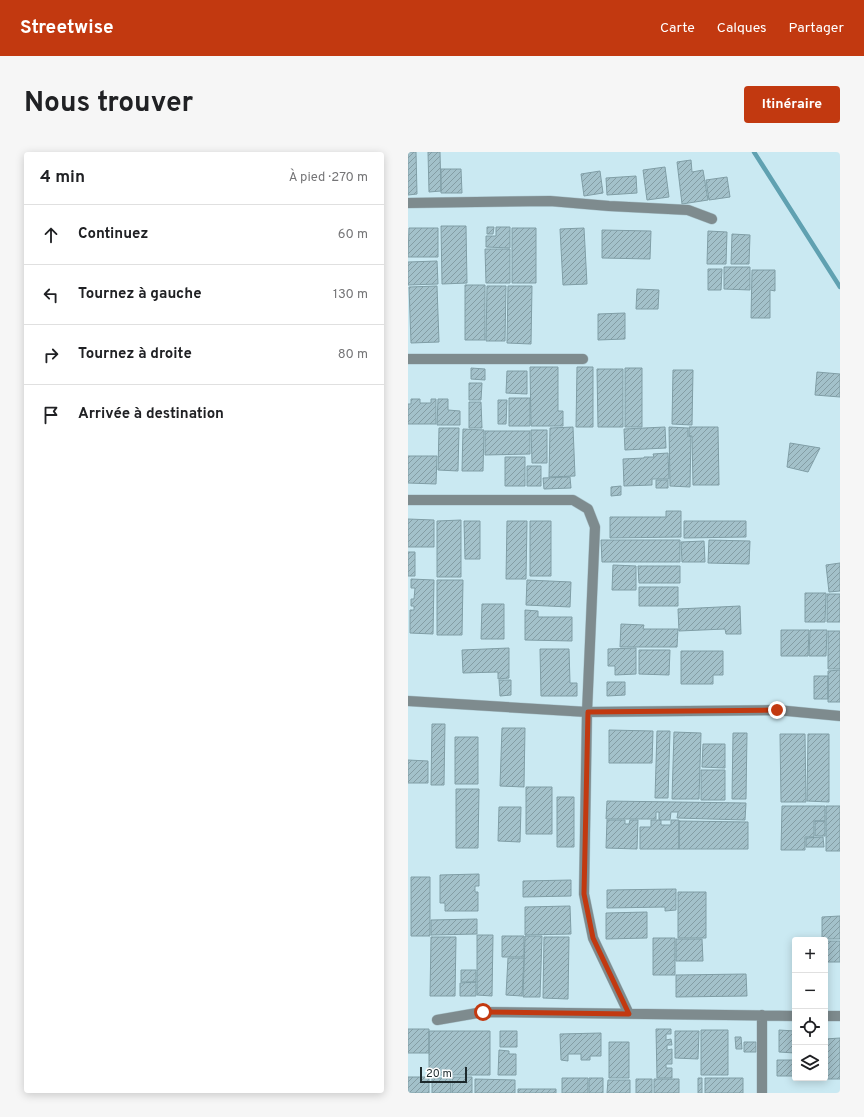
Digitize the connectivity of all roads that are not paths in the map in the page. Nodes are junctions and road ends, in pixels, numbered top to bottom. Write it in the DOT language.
graph roads {
  1 [pos="408,203"];
  2 [pos="712,219"];
  3 [pos="408,359"];
  4 [pos="583,359"];
  5 [pos="408,500"];
  6 [pos="408,701"];
  7 [pos="588,712"];
  8 [pos="840,716"];
  9 [pos="629,1014"];
  10 [pos="762,1016"];
  11 [pos="792,1016"];
  12 [pos="828,1016"];
  13 [pos="840,1016"];
  14 [pos="437,1020"];
  15 [pos="762,1093"];
  1 -- 2 [label="street"];
  3 -- 4 [label="street"];
  5 -- 7 [label="street"];
  6 -- 7 [label="street"];
  7 -- 8 [label="street"];
  7 -- 9 [label="street"];
  9 -- 10 [label="street"];
  9 -- 14 [label="street"];
  10 -- 11 [label="street"];
  10 -- 15 [label="street"];
  12 -- 13 [label="street"];
}
